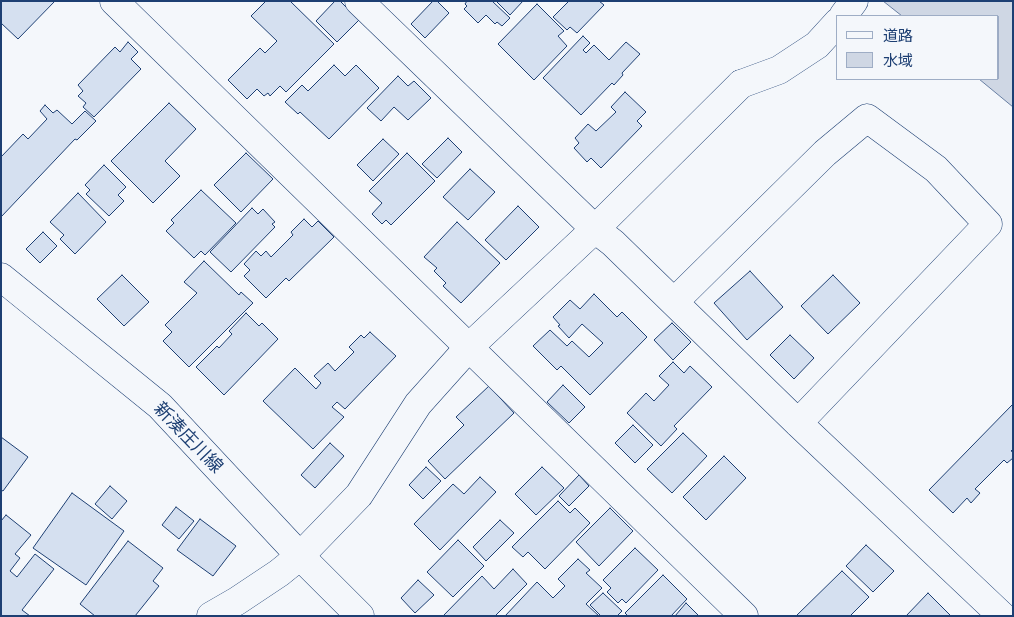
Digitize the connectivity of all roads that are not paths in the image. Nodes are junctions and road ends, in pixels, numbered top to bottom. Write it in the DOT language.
graph roads {
  1 [pos="114,1"];
  2 [pos="359,1"];
  3 [pos="854,1"];
  4 [pos="844,15"];
  5 [pos="836,24"];
  6 [pos="595,229"];
  7 [pos="1,277"];
  8 [pos="674,302"];
  9 [pos="469,347"];
  10 [pos="798,423"];
  11 [pos="300,556"];
  12 [pos="211,616"];
  13 [pos="360,616"];
  14 [pos="744,616"];
  15 [pos="1002,616"];
  1 -- 9 [label="street"];
  2 -- 6 [label="street"];
  3 -- 4 [label="street"];
  5 -- 6 [label="street"];
  6 -- 8 [label="street"];
  6 -- 9 [label="street"];
  7 -- 11 [label="street, 新湊庄川線"];
  8 -- 10 [label="street"];
  8 -- 10 [label="street"];
  9 -- 11 [label="street"];
  9 -- 14 [label="street"];
  10 -- 15 [label="street"];
  11 -- 12 [label="street"];
  11 -- 13 [label="street, 新湊庄川線"];
}
